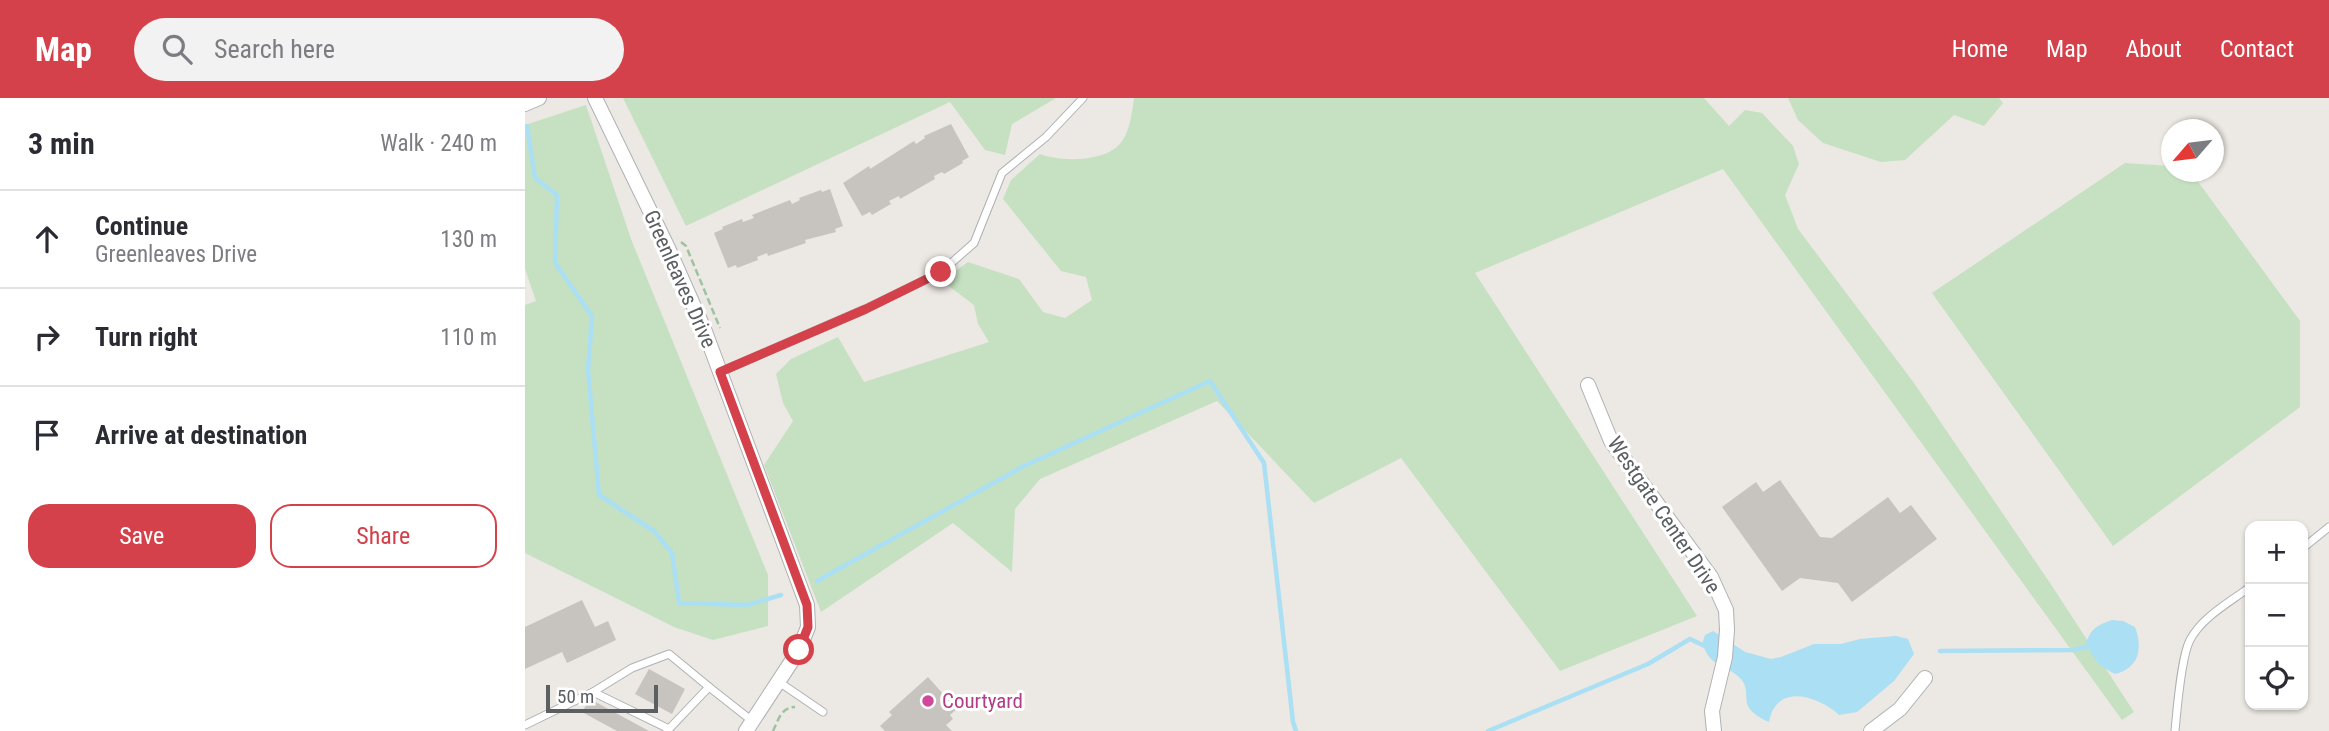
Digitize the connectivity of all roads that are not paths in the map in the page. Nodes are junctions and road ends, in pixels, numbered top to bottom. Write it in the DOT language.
graph roads {
  1 [pos="539,98"];
  2 [pos="595,98"];
  3 [pos="1083,98"];
  4 [pos="525,104"];
  5 [pos="720,372"];
  6 [pos="1588,385"];
  7 [pos="2329,527"];
  8 [pos="2308,544"];
  9 [pos="2245,591"];
  10 [pos="1925,678"];
  11 [pos="779,681"];
  12 [pos="709,687"];
  13 [pos="593,692"];
  14 [pos="823,712"];
  15 [pos="525,725"];
  16 [pos="749,725"];
  17 [pos="668,730"];
  18 [pos="1714,731"];
  19 [pos="1871,731"];
  20 [pos="2175,731"];
  1 -- 4 [label="street"];
  2 -- 5 [label="street, Greenleaves Drive"];
  3 -- 5 [label="lane"];
  5 -- 11 [label="street, Greenleaves Drive"];
  6 -- 18 [label="street, Westgate Center Drive"];
  7 -- 8 [label="lane"];
  9 -- 20 [label="lane"];
  10 -- 19 [label="street"];
  11 -- 14 [label="lane"];
  11 -- 16 [label="street, Greenleaves Drive"];
  12 -- 13 [label="lane"];
  12 -- 16 [label="lane"];
  12 -- 17 [label="lane"];
  13 -- 15 [label="lane"];
  13 -- 17 [label="lane"];
}
